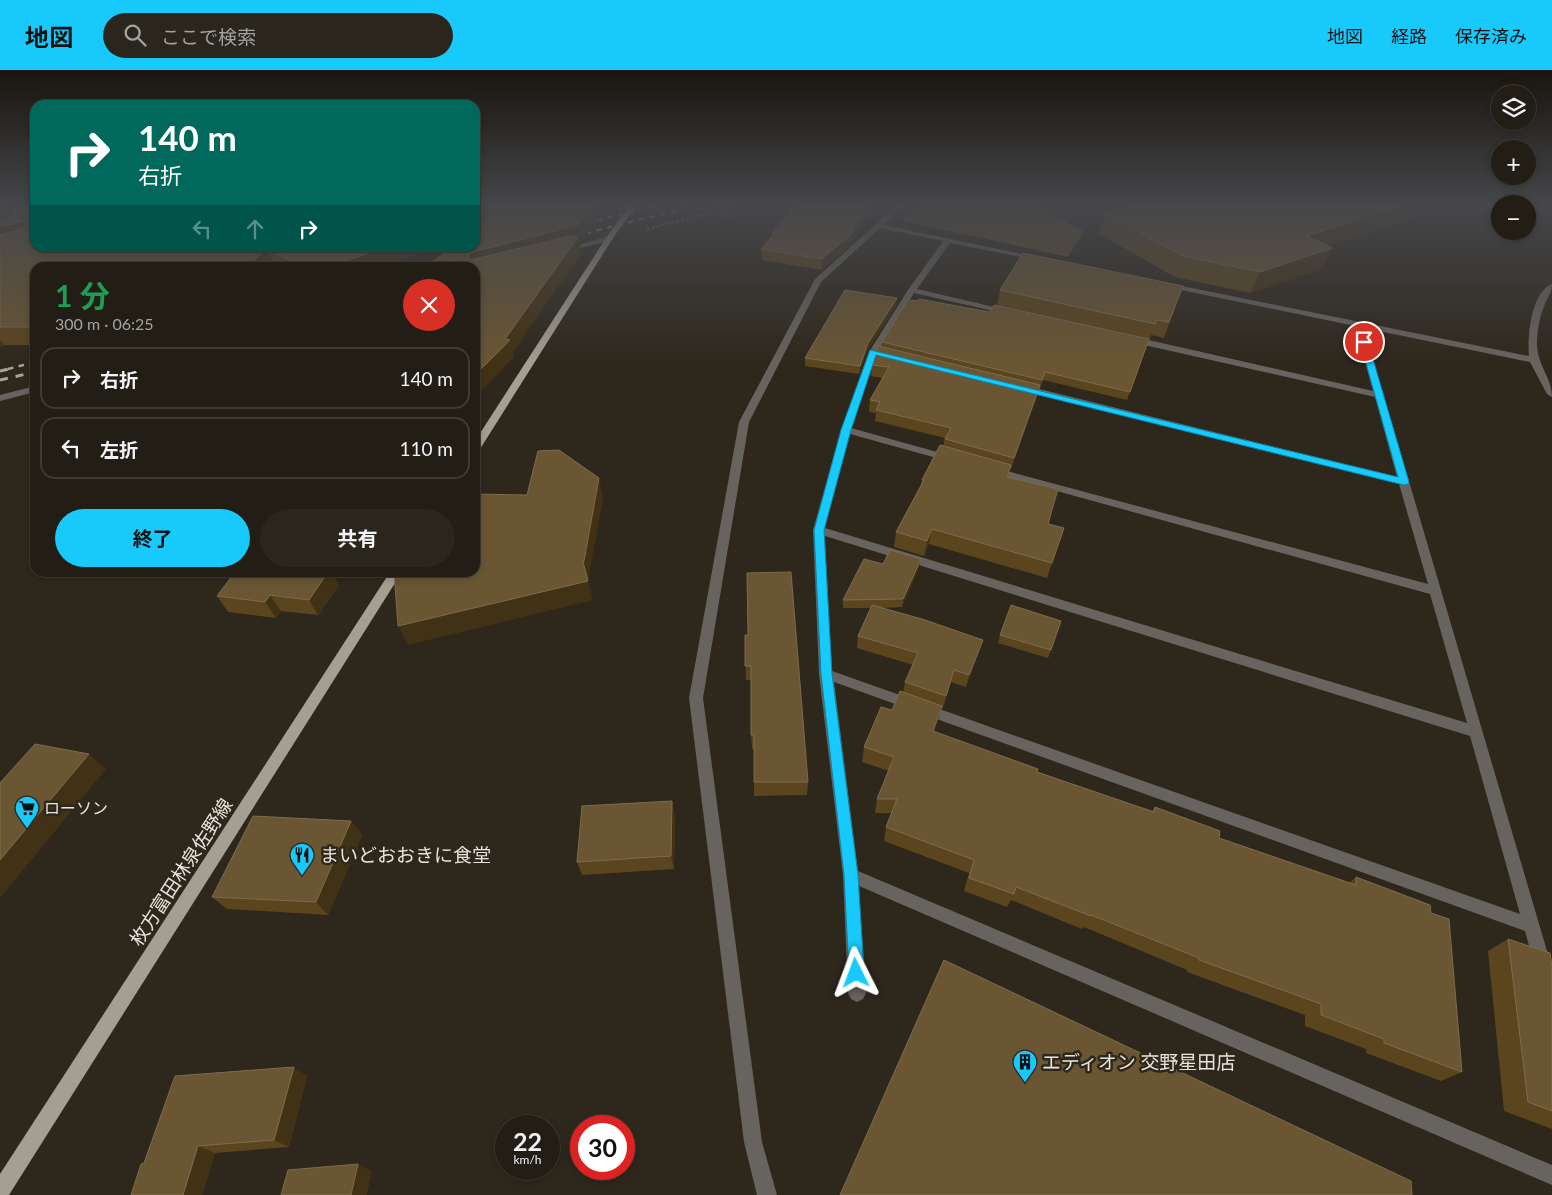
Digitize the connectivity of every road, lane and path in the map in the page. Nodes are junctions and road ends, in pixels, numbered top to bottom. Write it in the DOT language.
graph roads {
  1 [pos="597,258"];
  2 [pos="843,258"];
  3 [pos="935,258"];
  4 [pos="1039,258"];
  5 [pos="1046,260"];
  6 [pos="1154,282"];
  7 [pos="1552,286"];
  8 [pos="912,290"];
  9 [pos="1019,314"];
  10 [pos="1359,325"];
  11 [pos="1116,336"];
  12 [pos="1534,360"];
  13 [pos="1008,385"];
  14 [pos="30,390"];
  15 [pos="1552,394"];
  16 [pos="1380,396"];
  17 [pos="0,398"];
  18 [pos="846,430"];
  19 [pos="480,441"];
  20 [pos="960,462"];
  21 [pos="979,467"];
  22 [pos="1404,482"];
  23 [pos="819,530"];
  24 [pos="393,577"];
  25 [pos="1436,591"];
  26 [pos="826,674"];
  27 [pos="1476,732"];
  28 [pos="851,875"];
  29 [pos="1532,926"];
  30 [pos="857,993"];
  31 [pos="1552,997"];
  32 [pos="1552,1175"];
  33 [pos="0,1192"];
  34 [pos="767,1195"];
  1 -- 19 [label="main road"];
  2 -- 34 [label="street"];
  3 -- 8 [label="street"];
  4 -- 5 [label="street"];
  6 -- 10 [label="street"];
  7 -- 12 [label="street"];
  8 -- 9 [label="street"];
  8 -- 18 [label="street"];
  10 -- 12 [label="street"];
  10 -- 16 [label="street"];
  11 -- 16 [label="street"];
  12 -- 15 [label="street"];
  13 -- 22 [label="street"];
  14 -- 17 [label="street"];
  16 -- 22 [label="street"];
  18 -- 20 [label="street"];
  18 -- 23 [label="street"];
  21 -- 25 [label="street"];
  22 -- 25 [label="street"];
  23 -- 26 [label="street"];
  23 -- 27 [label="street"];
  24 -- 33 [label="main road, 枚方富田林泉佐野線"];
  25 -- 27 [label="street"];
  26 -- 28 [label="street"];
  26 -- 29 [label="street"];
  27 -- 29 [label="street"];
  28 -- 30 [label="street"];
  28 -- 32 [label="street"];
  29 -- 31 [label="street"];
}
